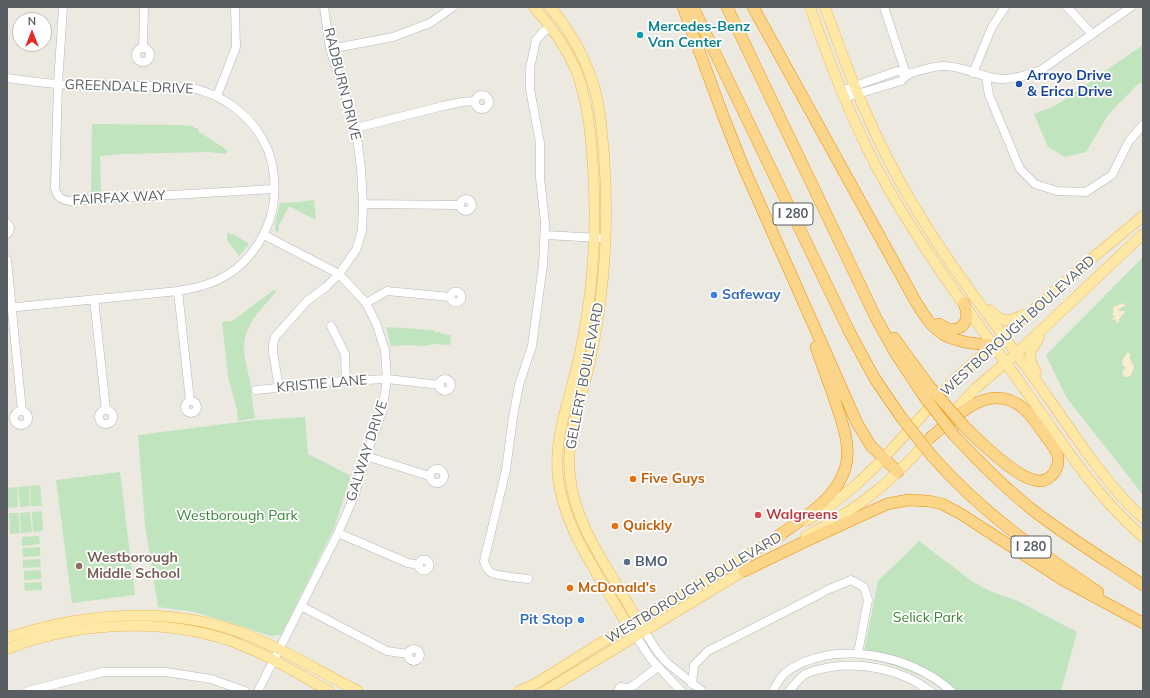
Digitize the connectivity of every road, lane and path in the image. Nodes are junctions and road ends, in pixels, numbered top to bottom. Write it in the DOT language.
graph roads {
  1 [pos="63,7"];
  2 [pos="144,7"];
  3 [pos="235,7"];
  4 [pos="324,7"];
  5 [pos="454,7"];
  6 [pos="534,7"];
  7 [pos="550,7"];
  8 [pos="683,7"];
  9 [pos="693,7"];
  10 [pos="727,7"];
  11 [pos="753,7"];
  12 [pos="810,7"];
  13 [pos="825,7"];
  14 [pos="884,7"];
  15 [pos="1005,7"];
  16 [pos="1067,7"];
  17 [pos="1131,7"];
  18 [pos="551,26"];
  19 [pos="1092,34"];
  20 [pos="143,48"];
  21 [pos="330,49"];
  22 [pos="973,73"];
  23 [pos="906,74"];
  24 [pos="986,77"];
  25 [pos="7,78"];
  26 [pos="58,84"];
  27 [pos="856,90"];
  28 [pos="843,95"];
  29 [pos="217,96"];
  30 [pos="475,101"];
  31 [pos="1143,125"];
  32 [pos="356,128"];
  33 [pos="274,189"];
  34 [pos="363,204"];
  35 [pos="460,205"];
  36 [pos="1143,216"];
  37 [pos="7,222"];
  38 [pos="7,234"];
  39 [pos="1143,234"];
  40 [pos="264,235"];
  41 [pos="545,235"];
  42 [pos="594,237"];
  43 [pos="606,238"];
  44 [pos="7,260"];
  45 [pos="339,274"];
  46 [pos="178,291"];
  47 [pos="972,293"];
  48 [pos="912,295"];
  49 [pos="450,297"];
  50 [pos="94,299"];
  51 [pos="366,303"];
  52 [pos="964,303"];
  53 [pos="9,308"];
  54 [pos="1035,308"];
  55 [pos="812,323"];
  56 [pos="1049,323"];
  57 [pos="331,326"];
  58 [pos="1004,336"];
  59 [pos="994,345"];
  60 [pos="1016,354"];
  61 [pos="1006,362"];
  62 [pos="387,379"];
  63 [pos="346,381"];
  64 [pos="440,385"];
  65 [pos="279,388"];
  66 [pos="256,390"];
  67 [pos="926,391"];
  68 [pos="190,401"];
  69 [pos="106,410"];
  70 [pos="22,411"];
  71 [pos="1057,411"];
  72 [pos="931,437"];
  73 [pos="366,456"];
  74 [pos="883,459"];
  75 [pos="898,472"];
  76 [pos="430,476"];
  77 [pos="1143,518"];
  78 [pos="338,533"];
  79 [pos="775,538"];
  80 [pos="1143,538"];
  81 [pos="419,565"];
  82 [pos="744,571"];
  83 [pos="528,579"];
  84 [pos="1143,585"];
  85 [pos="301,606"];
  86 [pos="638,620"];
  87 [pos="1143,623"];
  88 [pos="628,626"];
  89 [pos="640,633"];
  90 [pos="7,638"];
  91 [pos="7,649"];
  92 [pos="280,649"];
  93 [pos="858,653"];
  94 [pos="408,654"];
  95 [pos="273,661"];
  96 [pos="658,667"];
  97 [pos="692,684"];
  98 [pos="532,687"];
  99 [pos="630,689"];
  100 [pos="28,691"];
  101 [pos="245,691"];
  102 [pos="258,691"];
  103 [pos="330,691"];
  104 [pos="358,691"];
  105 [pos="519,691"];
  106 [pos="545,691"];
  107 [pos="618,691"];
  108 [pos="681,691"];
  109 [pos="702,691"];
  110 [pos="773,691"];
  111 [pos="789,691"];
  112 [pos="930,691"];
  113 [pos="951,691"];
  1 -- 26 [label="street, FAIRFAX WAY"];
  2 -- 20 [label="street"];
  3 -- 29 [label="street"];
  4 -- 21 [label="street, RADBURN DRIVE"];
  5 -- 21 [label="street"];
  6 -- 18 [label="main road, GELLERT BOULEVARD"];
  7 -- 43 [label="main road, GELLERT BOULEVARD"];
  8 -- 55 [label="highway"];
  9 -- 87 [label="highway, I 280, bridge"];
  10 -- 67 [label="highway, I 280"];
  11 -- 48 [label="highway"];
  12 -- 28 [label="main road"];
  13 -- 27 [label="main road"];
  14 -- 23 [label="street"];
  15 -- 22 [label="street"];
  16 -- 19 [label="street"];
  17 -- 19 [label="street"];
  18 -- 41 [label="street"];
  18 -- 42 [label="main road, GELLERT BOULEVARD"];
  19 -- 24 [label="street"];
  21 -- 32 [label="street, RADBURN DRIVE"];
  22 -- 23 [label="street"];
  22 -- 24 [label="street"];
  23 -- 27 [label="street"];
  24 -- 31 [label="street"];
  25 -- 26 [label="street, GREENDALE DRIVE"];
  26 -- 29 [label="street, GREENDALE DRIVE"];
  26 -- 33 [label="street, FAIRFAX WAY"];
  27 -- 28 [label="street"];
  27 -- 47 [label="main road"];
  28 -- 52 [label="main road"];
  29 -- 33 [label="street, GREENDALE DRIVE"];
  30 -- 32 [label="street"];
  32 -- 34 [label="street, RADBURN DRIVE"];
  33 -- 40 [label="street, GREENDALE DRIVE"];
  34 -- 35 [label="street"];
  34 -- 45 [label="street, RADBURN DRIVE"];
  36 -- 54 [label="main road, WESTBOROUGH BOULEVARD"];
  37 -- 38 [label="street"];
  39 -- 56 [label="main road, WESTBOROUGH BOULEVARD"];
  40 -- 45 [label="street, GALWAY DRIVE"];
  40 -- 46 [label="street, GREENDALE DRIVE"];
  41 -- 42 [label="street"];
  41 -- 83 [label="street"];
  42 -- 43 [label="street"];
  42 -- 88 [label="main road, GELLERT BOULEVARD"];
  43 -- 86 [label="main road, GELLERT BOULEVARD"];
  44 -- 53 [label="street"];
  45 -- 51 [label="street, GALWAY DRIVE"];
  45 -- 65 [label="street, RADBURN DRIVE"];
  46 -- 50 [label="street, GREENDALE DRIVE"];
  46 -- 68 [label="street"];
  47 -- 54 [label="main road"];
  47 -- 58 [label="main road"];
  48 -- 52 [label="highway"];
  48 -- 59 [label="highway"];
  49 -- 51 [label="street"];
  50 -- 53 [label="street, GREENDALE DRIVE"];
  50 -- 69 [label="street"];
  51 -- 62 [label="street, GALWAY DRIVE"];
  52 -- 59 [label="main road"];
  53 -- 70 [label="street"];
  54 -- 58 [label="main road, WESTBOROUGH BOULEVARD"];
  55 -- 74 [label="highway"];
  55 -- 79 [label="highway"];
  56 -- 60 [label="main road, WESTBOROUGH BOULEVARD"];
  56 -- 71 [label="main road"];
  57 -- 63 [label="street"];
  58 -- 59 [label="main road, WESTBOROUGH BOULEVARD"];
  58 -- 60 [label="main road"];
  59 -- 61 [label="main road"];
  59 -- 74 [label="main road, WESTBOROUGH BOULEVARD"];
  60 -- 61 [label="main road, WESTBOROUGH BOULEVARD"];
  60 -- 71 [label="main road"];
  61 -- 72 [label="main road, WESTBOROUGH BOULEVARD"];
  61 -- 80 [label="main road"];
  62 -- 63 [label="street, KRISTIE LANE"];
  62 -- 64 [label="street, KRISTIE LANE"];
  62 -- 73 [label="street, GALWAY DRIVE"];
  63 -- 65 [label="street, KRISTIE LANE"];
  65 -- 66 [label="street, KRISTIE LANE"];
  67 -- 72 [label="highway, bridge"];
  67 -- 84 [label="highway, I 280, bridge"];
  71 -- 77 [label="main road"];
  72 -- 75 [label="main road, WESTBOROUGH BOULEVARD"];
  73 -- 76 [label="street"];
  73 -- 78 [label="street, GALWAY DRIVE"];
  74 -- 75 [label="highway"];
  74 -- 79 [label="main road, WESTBOROUGH BOULEVARD"];
  75 -- 82 [label="main road, WESTBOROUGH BOULEVARD"];
  78 -- 81 [label="street"];
  78 -- 85 [label="street, GALWAY DRIVE"];
  79 -- 86 [label="main road, WESTBOROUGH BOULEVARD"];
  82 -- 87 [label="highway"];
  82 -- 89 [label="main road, WESTBOROUGH BOULEVARD"];
  85 -- 92 [label="street, GALWAY DRIVE"];
  85 -- 94 [label="street"];
  86 -- 88 [label="main road, WESTBOROUGH BOULEVARD"];
  86 -- 89 [label="main road, GELLERT BOULEVARD"];
  88 -- 89 [label="main road, GELLERT BOULEVARD"];
  88 -- 98 [label="main road, WESTBOROUGH BOULEVARD"];
  89 -- 96 [label="street, GELLERT BOULEVARD"];
  89 -- 97 [label="street, GELLERT BOULEVARD"];
  89 -- 106 [label="main road, WESTBOROUGH BOULEVARD"];
  90 -- 92 [label="main road"];
  91 -- 95 [label="main road"];
  92 -- 95 [label="street, GALWAY DRIVE"];
  92 -- 104 [label="main road"];
  93 -- 97 [label="street"];
  93 -- 110 [label="street"];
  93 -- 113 [label="street"];
  95 -- 102 [label="street, GALWAY DRIVE"];
  95 -- 103 [label="main road"];
  96 -- 99 [label="street"];
  96 -- 108 [label="street, GELLERT BOULEVARD"];
  97 -- 109 [label="street, GELLERT BOULEVARD"];
  98 -- 105 [label="main road, WESTBOROUGH BOULEVARD"];
  99 -- 107 [label="street"];
  100 -- 101 [label="street"];
  111 -- 112 [label="street"];
}
